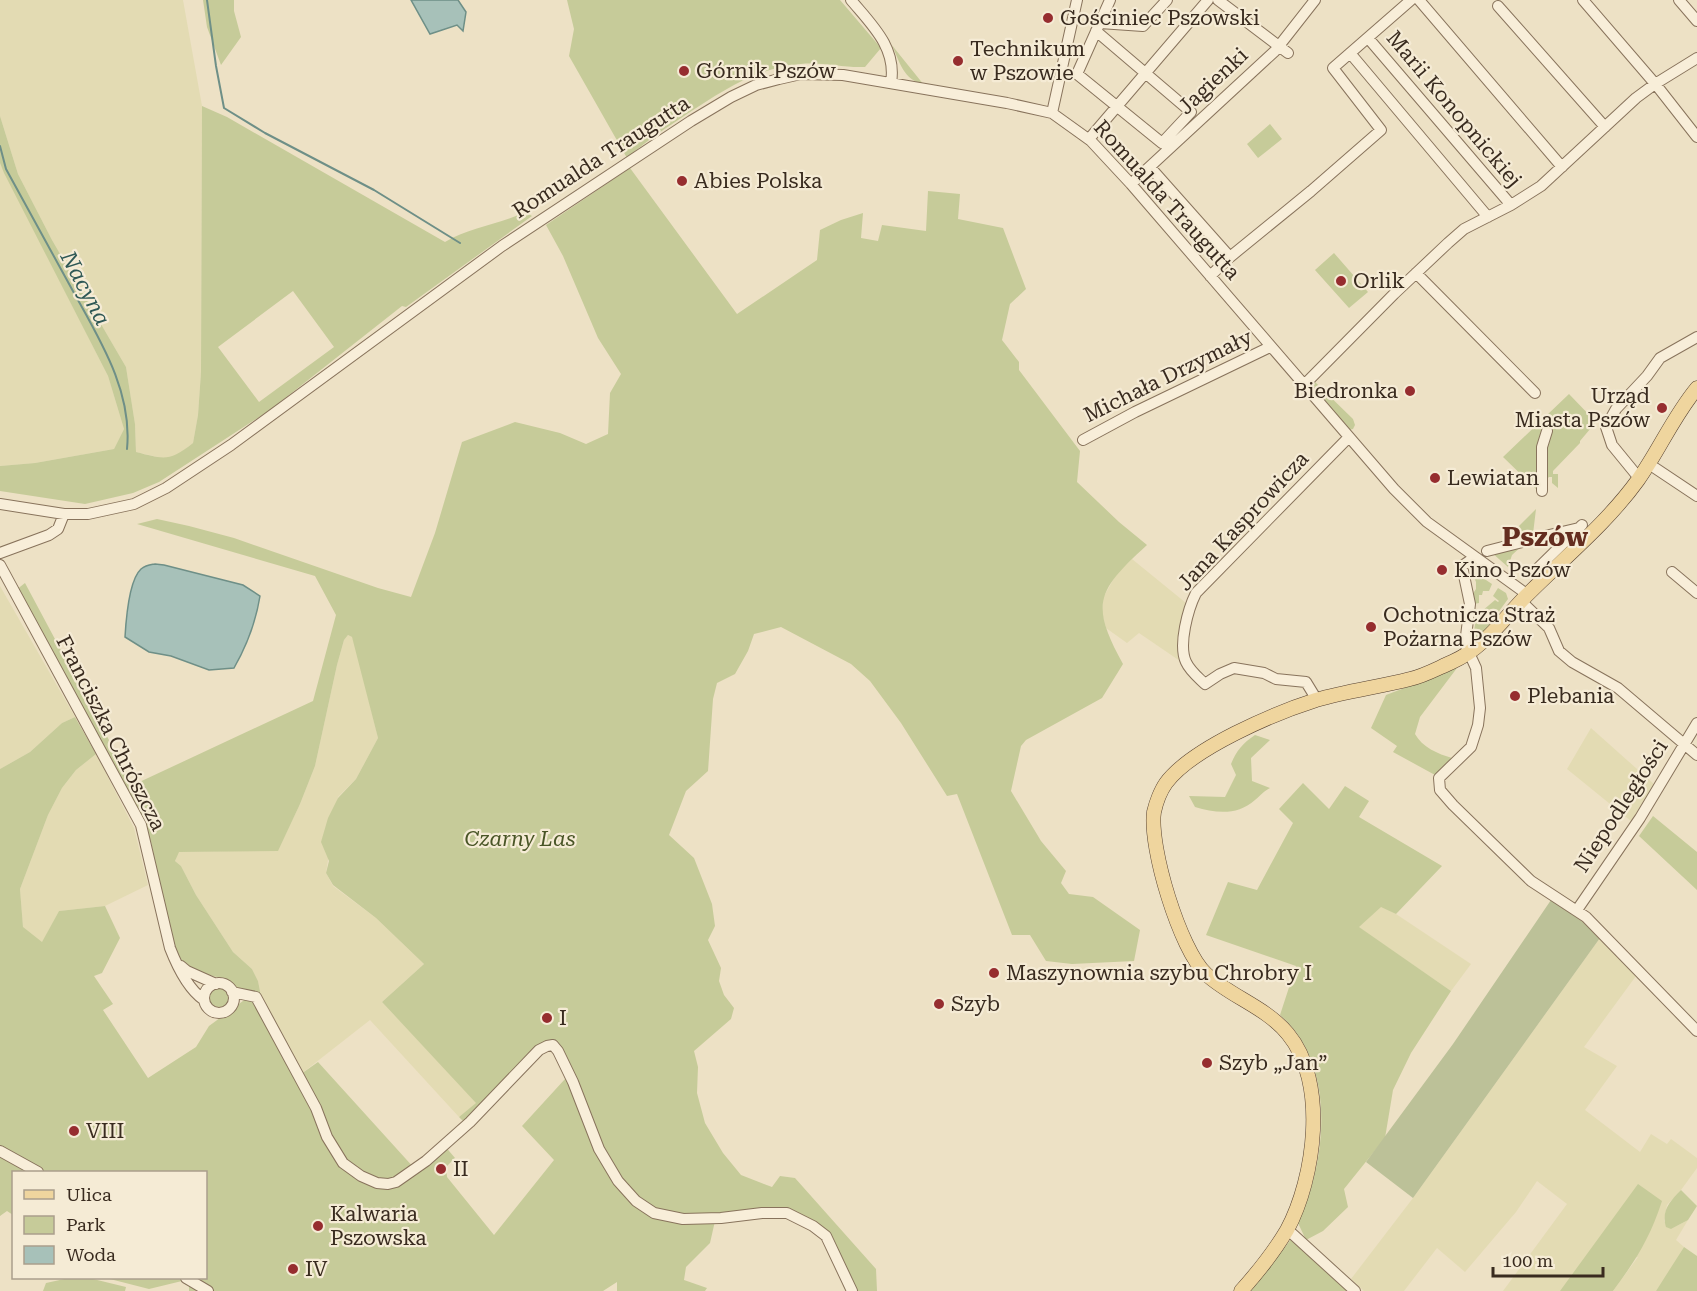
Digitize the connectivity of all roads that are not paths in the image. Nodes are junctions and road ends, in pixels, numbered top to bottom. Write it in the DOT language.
graph roads {
  1 [pos="1077,0"];
  2 [pos="1110,0"];
  3 [pos="1167,0"];
  4 [pos="1208,0"];
  5 [pos="1315,0"];
  6 [pos="1393,0"];
  7 [pos="1411,0"];
  8 [pos="1419,0"];
  9 [pos="1583,0"];
  10 [pos="1679,0"];
  11 [pos="856,2"];
  12 [pos="1225,2"];
  13 [pos="1498,6"];
  14 [pos="1400,9"];
  15 [pos="1697,21"];
  16 [pos="1098,27"];
  17 [pos="1368,38"];
  18 [pos="1283,50"];
  19 [pos="1350,53"];
  20 [pos="1697,58"];
  21 [pos="1146,73"];
  22 [pos="891,83"];
  23 [pos="1655,84"];
  24 [pos="1118,107"];
  25 [pos="1052,114"];
  26 [pos="1605,127"];
  27 [pos="1697,137"];
  28 [pos="1089,139"];
  29 [pos="1150,167"];
  30 [pos="1562,167"];
  31 [pos="1131,184"];
  32 [pos="1511,205"];
  33 [pos="1488,217"];
  34 [pos="1230,257"];
  35 [pos="1416,273"];
  36 [pos="1210,276"];
  37 [pos="1697,337"];
  38 [pos="1270,347"];
  39 [pos="1303,386"];
  40 [pos="1697,388"];
  41 [pos="1535,393"];
  42 [pos="1547,431"];
  43 [pos="1349,437"];
  44 [pos="1083,440"];
  45 [pos="1649,464"];
  46 [pos="1639,478"];
  47 [pos="1542,491"];
  48 [pos="1697,496"];
  49 [pos="0,504"];
  50 [pos="64,514"];
  51 [pos="1545,536"];
  52 [pos="1526,541"];
  53 [pos="1487,551"];
  54 [pos="0,553"];
  55 [pos="1475,557"];
  56 [pos="0,565"];
  57 [pos="1536,572"];
  58 [pos="1672,572"];
  59 [pos="1697,593"];
  60 [pos="1525,598"];
  61 [pos="1469,654"];
  62 [pos="1317,700"];
  63 [pos="1697,723"];
  64 [pos="1685,746"];
  65 [pos="1697,755"];
  66 [pos="1577,910"];
  67 [pos="176,962"];
  68 [pos="216,984"];
  69 [pos="232,992"];
  70 [pos="204,1000"];
  71 [pos="1697,1031"];
  72 [pos="0,1151"];
  73 [pos="35,1171"];
  74 [pos="1287,1229"];
  75 [pos="188,1279"];
  76 [pos="208,1291"];
  77 [pos="852,1291"];
  78 [pos="1241,1291"];
  79 [pos="1355,1291"];
  1 -- 25 [label="street"];
  2 -- 16 [label="street"];
  3 -- 16 [label="street"];
  4 -- 21 [label="street"];
  5 -- 18 [label="street, Jagienki"];
  6 -- 14 [label="street"];
  7 -- 14 [label="street"];
  8 -- 30 [label="street, Marii Konopnickiej"];
  9 -- 23 [label="street"];
  10 -- 15 [label="street"];
  11 -- 22 [label="street"];
  12 -- 18 [label="street"];
  13 -- 26 [label="street"];
  14 -- 17 [label="street"];
  16 -- 21 [label="street"];
  16 -- 24 [label="street"];
  17 -- 19 [label="street"];
  17 -- 32 [label="street, Marii Konopnickiej"];
  18 -- 29 [label="street, Jagienki"];
  19 -- 33 [label="street, Marii Konopnickiej"];
  19 -- 34 [label="street"];
  20 -- 23 [label="street, Marii Konopnickiej"];
  21 -- 24 [label="street"];
  21 -- 24 [label="street"];
  22 -- 25 [label="street, Romualda Traugutta"];
  22 -- 50 [label="street, Romualda Traugutta"];
  23 -- 26 [label="street, Marii Konopnickiej"];
  23 -- 27 [label="street"];
  24 -- 28 [label="street"];
  25 -- 28 [label="street, Romualda Traugutta"];
  26 -- 30 [label="street, Marii Konopnickiej"];
  28 -- 31 [label="street, Romualda Traugutta"];
  29 -- 31 [label="street, Jagienki"];
  29 -- 34 [label="street, Romualda Traugutta"];
  30 -- 32 [label="street, Marii Konopnickiej"];
  31 -- 36 [label="street, Romualda Traugutta"];
  32 -- 33 [label="street, Marii Konopnickiej"];
  33 -- 35 [label="street, Marii Konopnickiej"];
  34 -- 36 [label="street"];
  35 -- 39 [label="street, Marii Konopnickiej"];
  35 -- 41 [label="street"];
  36 -- 38 [label="street, Romualda Traugutta"];
  37 -- 46 [label="street"];
  38 -- 39 [label="street, Romualda Traugutta"];
  38 -- 44 [label="street, Michała Drzymały"];
  39 -- 43 [label="street, Romualda Traugutta"];
  40 -- 45 [label="main road"];
  42 -- 47 [label="street"];
  43 -- 55 [label="street, Romualda Traugutta"];
  43 -- 62 [label="street, Jana Kasprowicza"];
  45 -- 46 [label="main road"];
  45 -- 48 [label="street"];
  46 -- 60 [label="main road"];
  49 -- 50 [label="street, Romualda Traugutta"];
  50 -- 54 [label="street"];
  51 -- 57 [label="street"];
  52 -- 53 [label="street"];
  55 -- 60 [label="street, Romualda Traugutta"];
  55 -- 61 [label="street"];
  56 -- 67 [label="street, Franciszka Chrószcza"];
  58 -- 59 [label="street"];
  60 -- 61 [label="main road"];
  60 -- 64 [label="street, Romualda Traugutta"];
  61 -- 62 [label="main road"];
  61 -- 66 [label="street"];
  62 -- 74 [label="main road"];
  63 -- 64 [label="street, Niepodległości"];
  64 -- 65 [label="street, Romualda Traugutta"];
  64 -- 66 [label="street, Niepodległości"];
  66 -- 71 [label="street"];
  67 -- 68 [label="street"];
  67 -- 70 [label="street, Franciszka Chrószcza"];
  68 -- 69 [label="street"];
  68 -- 70 [label="street"];
  69 -- 70 [label="street"];
  69 -- 77 [label="street"];
  72 -- 73 [label="street"];
  74 -- 78 [label="main road"];
  74 -- 79 [label="street"];
  75 -- 76 [label="street"];
}
